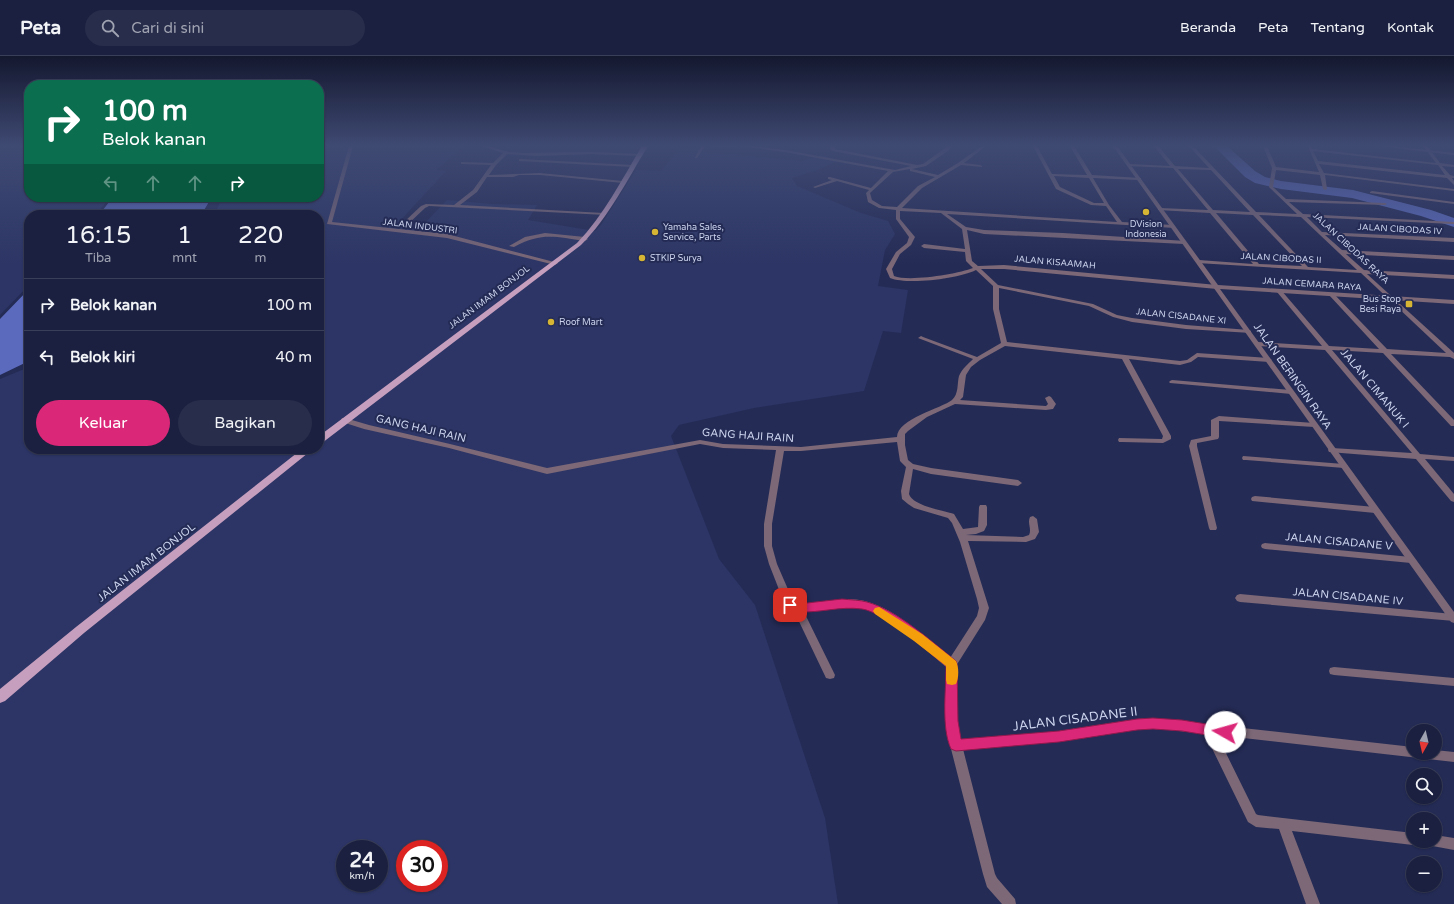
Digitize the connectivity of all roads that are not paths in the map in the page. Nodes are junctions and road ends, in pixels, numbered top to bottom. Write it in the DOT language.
graph roads {
  1 [pos="340,186"];
  2 [pos="479,186"];
  3 [pos="621,186"];
  4 [pos="820,186"];
  5 [pos="858,186"];
  6 [pos="875,186"];
  7 [pos="924,186"];
  8 [pos="1058,186"];
  9 [pos="1096,186"];
  10 [pos="1144,186"];
  11 [pos="1190,186"];
  12 [pos="1229,186"];
  13 [pos="1273,186"];
  14 [pos="1324,186"];
  15 [pos="1417,186"];
  16 [pos="815,187"];
  17 [pos="871,189"];
  18 [pos="1325,189"];
  19 [pos="1454,190"];
  20 [pos="1372,192"];
  21 [pos="1287,200"];
  22 [pos="1454,203"];
  23 [pos="1385,204"];
  24 [pos="1107,205"];
  25 [pos="456,206"];
  26 [pos="898,209"];
  27 [pos="1160,209"];
  28 [pos="1212,211"];
  29 [pos="943,212"];
  30 [pos="1255,213"];
  31 [pos="604,214"];
  32 [pos="1303,216"];
  33 [pos="1059,220"];
  34 [pos="1452,223"];
  35 [pos="405,224"];
  36 [pos="1121,224"];
  37 [pos="1174,227"];
  38 [pos="964,228"];
  39 [pos="1063,234"];
  40 [pos="1322,234"];
  41 [pos="585,239"];
  42 [pos="1454,240"];
  43 [pos="1184,242"];
  44 [pos="512,246"];
  45 [pos="924,246"];
  46 [pos="968,251"];
  47 [pos="1342,252"];
  48 [pos="1454,258"];
  49 [pos="1199,262"];
  50 [pos="555,263"];
  51 [pos="1258,266"];
  52 [pos="977,268"];
  53 [pos="1307,269"];
  54 [pos="1363,272"];
  55 [pos="1454,277"];
  56 [pos="996,286"];
  57 [pos="1217,287"];
  58 [pos="1279,291"];
  59 [pos="1331,294"];
  60 [pos="1392,298"];
  61 [pos="1454,302"];
  62 [pos="1249,332"];
  63 [pos="921,338"];
  64 [pos="1004,344"];
  65 [pos="1258,344"];
  66 [pos="1327,348"];
  67 [pos="1386,352"];
  68 [pos="1453,356"];
  69 [pos="1124,357"];
  70 [pos="978,359"];
  71 [pos="1269,360"];
  72 [pos="1172,382"];
  73 [pos="1291,392"];
  74 [pos="1049,398"];
  75 [pos="954,402"];
  76 [pos="345,420"];
  77 [pos="1454,424"];
  78 [pos="1314,425"];
  79 [pos="324,436"];
  80 [pos="901,439"];
  81 [pos="1122,440"];
  82 [pos="780,449"];
  83 [pos="1332,450"];
  84 [pos="302,454"];
  85 [pos="1418,456"];
  86 [pos="1246,458"];
  87 [pos="1454,459"];
  88 [pos="910,466"];
  89 [pos="1344,466"];
  90 [pos="1018,483"];
  91 [pos="1255,499"];
  92 [pos="1454,499"];
  93 [pos="983,507"];
  94 [pos="1375,510"];
  95 [pos="1033,519"];
  96 [pos="1213,528"];
  97 [pos="961,535"];
  98 [pos="1265,546"];
  99 [pos="1411,560"];
  100 [pos="1240,598"];
  101 [pos="797,608"];
  102 [pos="1452,614"];
  103 [pos="952,664"];
  104 [pos="1334,671"];
  105 [pos="830,675"];
  106 [pos="1454,682"];
  107 [pos="0,697"];
  108 [pos="1209,730"];
  109 [pos="956,745"];
  110 [pos="1406,751"];
  111 [pos="1442,756"];
  112 [pos="1454,757"];
  113 [pos="1283,824"];
  114 [pos="1406,838"];
  115 [pos="1442,842"];
  116 [pos="1454,844"];
  117 [pos="1010,904"];
  118 [pos="1313,904"];
  1 -- 50 [label="street, JALAN INDUSTRI"];
  2 -- 25 [label="street"];
  3 -- 31 [label="main road, JALAN IMAM BONJOL"];
  4 -- 16 [label="street"];
  5 -- 17 [label="street"];
  6 -- 17 [label="street"];
  7 -- 26 [label="street"];
  8 -- 24 [label="street"];
  9 -- 24 [label="street"];
  10 -- 27 [label="street, JALAN BERINGIN RAYA"];
  11 -- 28 [label="street"];
  12 -- 30 [label="street"];
  13 -- 21 [label="street, JALAN CIBODAS RAYA"];
  14 -- 18 [label="street"];
  15 -- 19 [label="street"];
  17 -- 26 [label="street"];
  20 -- 22 [label="street"];
  21 -- 23 [label="street"];
  21 -- 32 [label="street, JALAN CIBODAS RAYA"];
  24 -- 36 [label="street"];
  25 -- 31 [label="street"];
  25 -- 35 [label="street"];
  26 -- 29 [label="street"];
  26 -- 52 [label="street, JALAN KISAAMAH"];
  27 -- 28 [label="street"];
  27 -- 37 [label="street, JALAN BERINGIN RAYA"];
  28 -- 30 [label="street"];
  28 -- 51 [label="street"];
  29 -- 33 [label="street"];
  29 -- 38 [label="street"];
  30 -- 32 [label="street"];
  30 -- 53 [label="street"];
  31 -- 41 [label="main road, JALAN IMAM BONJOL"];
  32 -- 34 [label="street"];
  32 -- 40 [label="street, JALAN CIBODAS RAYA"];
  33 -- 36 [label="street"];
  33 -- 39 [label="street"];
  36 -- 37 [label="street"];
  37 -- 43 [label="street, JALAN BERINGIN RAYA"];
  38 -- 39 [label="street"];
  38 -- 46 [label="street"];
  39 -- 43 [label="street"];
  40 -- 42 [label="street, JALAN CIBODAS IV"];
  40 -- 47 [label="street, JALAN CIBODAS RAYA"];
  41 -- 44 [label="street"];
  41 -- 50 [label="main road, JALAN IMAM BONJOL"];
  43 -- 49 [label="street, JALAN BERINGIN RAYA"];
  45 -- 46 [label="street"];
  46 -- 52 [label="street"];
  47 -- 48 [label="street"];
  47 -- 54 [label="street, JALAN CIBODAS RAYA"];
  49 -- 51 [label="street, JALAN CIBODAS II"];
  49 -- 57 [label="street, JALAN BERINGIN RAYA"];
  50 -- 76 [label="main road, JALAN IMAM BONJOL"];
  51 -- 53 [label="street, JALAN CIBODAS II"];
  52 -- 56 [label="street"];
  52 -- 57 [label="street, JALAN KISAAMAH"];
  53 -- 54 [label="street, JALAN CIBODAS II"];
  54 -- 55 [label="street, JALAN CIBODAS II"];
  54 -- 60 [label="street, JALAN CIBODAS RAYA"];
  56 -- 62 [label="street, JALAN CISADANE XI"];
  56 -- 64 [label="street"];
  57 -- 58 [label="street, JALAN CEMARA RAYA"];
  57 -- 62 [label="street, JALAN BERINGIN RAYA"];
  58 -- 59 [label="street, JALAN CEMARA RAYA"];
  58 -- 66 [label="street, JALAN CIMANUK I"];
  59 -- 60 [label="street, JALAN CEMARA RAYA"];
  59 -- 67 [label="street"];
  60 -- 61 [label="street, JALAN CEMARA RAYA"];
  60 -- 68 [label="street, JALAN CIBODAS RAYA"];
  62 -- 65 [label="street, JALAN BERINGIN RAYA"];
  63 -- 70 [label="street"];
  64 -- 69 [label="street"];
  64 -- 70 [label="street"];
  65 -- 66 [label="street"];
  65 -- 71 [label="street, JALAN BERINGIN RAYA"];
  66 -- 67 [label="street"];
  66 -- 85 [label="street, JALAN CIMANUK I"];
  67 -- 68 [label="street"];
  67 -- 77 [label="street"];
  69 -- 71 [label="street"];
  69 -- 81 [label="street"];
  70 -- 75 [label="street"];
  71 -- 73 [label="street, JALAN BERINGIN RAYA"];
  72 -- 73 [label="street"];
  73 -- 78 [label="street, JALAN BERINGIN RAYA"];
  74 -- 75 [label="street"];
  75 -- 80 [label="street"];
  76 -- 79 [label="main road, JALAN IMAM BONJOL"];
  76 -- 82 [label="street, GANG HAJI RAIN"];
  78 -- 83 [label="street, JALAN BERINGIN RAYA"];
  78 -- 96 [label="street"];
  80 -- 82 [label="street, GANG HAJI RAIN"];
  80 -- 88 [label="street"];
  82 -- 101 [label="street"];
  83 -- 85 [label="street"];
  83 -- 89 [label="street, JALAN BERINGIN RAYA"];
  84 -- 107 [label="main road, JALAN IMAM BONJOL"];
  85 -- 87 [label="street"];
  85 -- 92 [label="street, JALAN CIMANUK I"];
  86 -- 89 [label="street"];
  88 -- 90 [label="street"];
  88 -- 97 [label="street"];
  89 -- 94 [label="street, JALAN BERINGIN RAYA"];
  91 -- 94 [label="street"];
  93 -- 97 [label="street"];
  94 -- 99 [label="street, JALAN BERINGIN RAYA"];
  95 -- 97 [label="street"];
  97 -- 103 [label="street"];
  98 -- 99 [label="street, JALAN CISADANE V"];
  99 -- 102 [label="street, JALAN BERINGIN RAYA"];
  100 -- 102 [label="street, JALAN CISADANE IV"];
  101 -- 103 [label="street"];
  101 -- 105 [label="street"];
  103 -- 109 [label="street"];
  104 -- 106 [label="street"];
  108 -- 109 [label="street, JALAN CISADANE II"];
  108 -- 110 [label="street, JALAN CISADANE II"];
  108 -- 113 [label="street"];
  109 -- 117 [label="street"];
  111 -- 112 [label="street"];
  113 -- 114 [label="street"];
  113 -- 118 [label="street"];
  115 -- 116 [label="street"];
}
